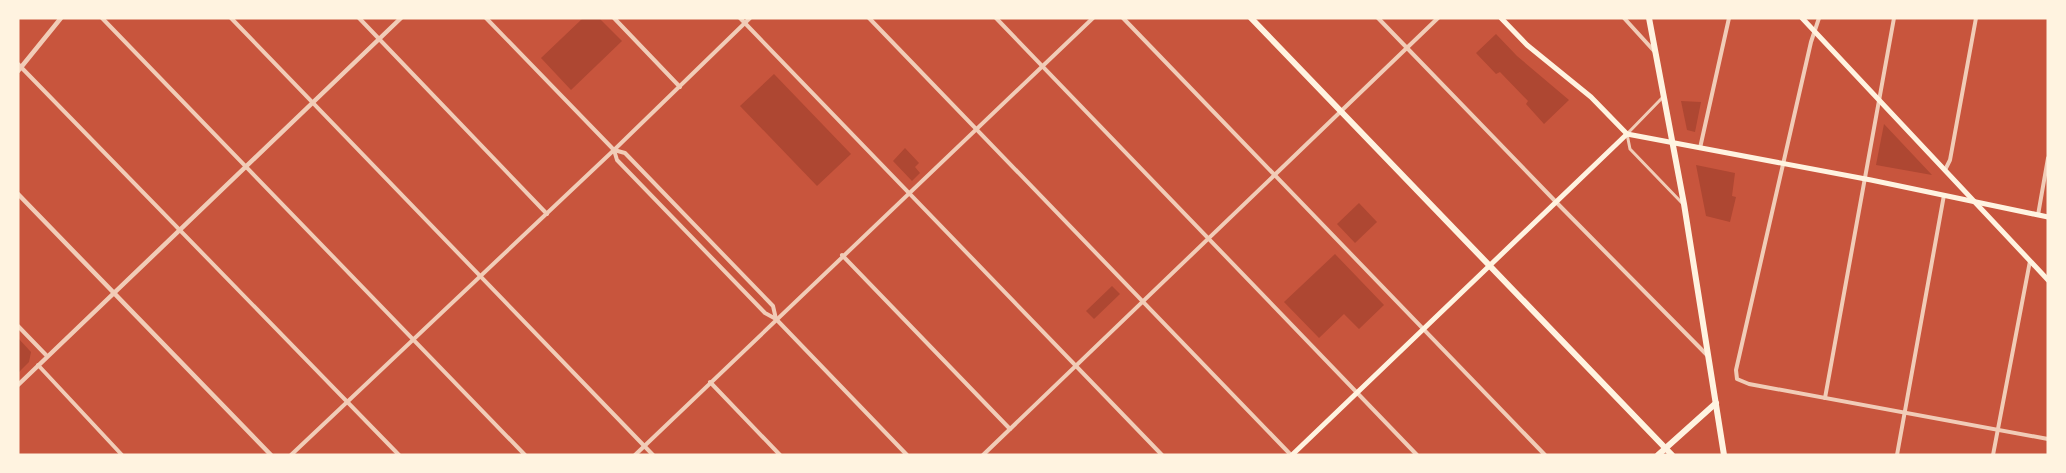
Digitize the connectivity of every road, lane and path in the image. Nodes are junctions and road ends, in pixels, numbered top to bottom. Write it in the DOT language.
graph roads {
  1 [pos="61,18"];
  2 [pos="102,18"];
  3 [pos="231,18"];
  4 [pos="359,18"];
  5 [pos="401,18"];
  6 [pos="486,18"];
  7 [pos="614,18"];
  8 [pos="740,18"];
  9 [pos="750,18"];
  10 [pos="869,18"];
  11 [pos="996,18"];
  12 [pos="1093,18"];
  13 [pos="1123,18"];
  14 [pos="1251,18"];
  15 [pos="1378,18"];
  16 [pos="1438,18"];
  17 [pos="1501,18"];
  18 [pos="1624,18"];
  19 [pos="1649,18"];
  20 [pos="1729,18"];
  21 [pos="1802,18"];
  22 [pos="1819,18"];
  23 [pos="1894,18"];
  24 [pos="1976,18"];
  25 [pos="745,23"];
  26 [pos="1814,32"];
  27 [pos="379,39"];
  28 [pos="1407,47"];
  29 [pos="1655,52"];
  30 [pos="1043,66"];
  31 [pos="19,67"];
  32 [pos="680,87"];
  33 [pos="1663,98"];
  34 [pos="1879,100"];
  35 [pos="313,102"];
  36 [pos="1340,111"];
  37 [pos="977,130"];
  38 [pos="1627,134"];
  39 [pos="1671,142"];
  40 [pos="1700,148"];
  41 [pos="614,150"];
  42 [pos="2048,159"];
  43 [pos="1783,164"];
  44 [pos="246,166"];
  45 [pos="1945,171"];
  46 [pos="1274,174"];
  47 [pos="1865,179"];
  48 [pos="909,193"];
  49 [pos="18,194"];
  50 [pos="1944,195"];
  51 [pos="1556,202"];
  52 [pos="1974,202"];
  53 [pos="1684,204"];
  54 [pos="547,214"];
  55 [pos="2037,215"];
  56 [pos="2048,217"];
  57 [pos="180,230"];
  58 [pos="1208,238"];
  59 [pos="842,255"];
  60 [pos="2030,261"];
  61 [pos="1490,266"];
  62 [pos="480,275"];
  63 [pos="2048,280"];
  64 [pos="114,293"];
  65 [pos="1141,302"];
  66 [pos="776,319"];
  67 [pos="18,326"];
  68 [pos="1423,329"];
  69 [pos="414,338"];
  70 [pos="48,356"];
  71 [pos="1708,356"];
  72 [pos="39,365"];
  73 [pos="1076,366"];
  74 [pos="710,382"];
  75 [pos="18,385"];
  76 [pos="1357,393"];
  77 [pos="1825,398"];
  78 [pos="347,401"];
  79 [pos="1716,404"];
  80 [pos="1905,413"];
  81 [pos="1010,429"];
  82 [pos="1998,430"];
  83 [pos="2048,439"];
  84 [pos="644,446"];
  85 [pos="1666,448"];
  86 [pos="122,455"];
  87 [pos="271,455"];
  88 [pos="291,455"];
  89 [pos="399,455"];
  90 [pos="525,455"];
  91 [pos="635,455"];
  92 [pos="653,455"];
  93 [pos="780,455"];
  94 [pos="907,455"];
  95 [pos="983,455"];
  96 [pos="1162,455"];
  97 [pos="1291,455"];
  98 [pos="1417,455"];
  99 [pos="1545,455"];
  100 [pos="1658,455"];
  101 [pos="1672,455"];
  102 [pos="1724,455"];
  103 [pos="1897,455"];
  104 [pos="1993,455"];
  1 -- 31 [label="street"];
  2 -- 44 [label="street"];
  3 -- 35 [label="street"];
  4 -- 27 [label="street"];
  5 -- 27 [label="street"];
  6 -- 41 [label="street"];
  7 -- 32 [label="street"];
  8 -- 25 [label="street"];
  9 -- 25 [label="street"];
  10 -- 37 [label="street"];
  11 -- 30 [label="street"];
  12 -- 30 [label="street"];
  13 -- 46 [label="street"];
  14 -- 36 [label="main road"];
  15 -- 28 [label="street"];
  16 -- 28 [label="street"];
  17 -- 38 [label="main road"];
  18 -- 29 [label="street"];
  19 -- 29 [label="main road"];
  20 -- 40 [label="street"];
  21 -- 26 [label="main road"];
  22 -- 26 [label="street"];
  23 -- 34 [label="street"];
  24 -- 45 [label="street"];
  25 -- 32 [label="street"];
  25 -- 48 [label="street"];
  26 -- 34 [label="main road"];
  26 -- 43 [label="street"];
  27 -- 35 [label="street"];
  27 -- 54 [label="street"];
  28 -- 36 [label="street"];
  28 -- 51 [label="street"];
  29 -- 33 [label="main road"];
  30 -- 37 [label="street"];
  30 -- 58 [label="street"];
  31 -- 57 [label="street"];
  32 -- 41 [label="street"];
  33 -- 38 [label="street"];
  33 -- 39 [label="main road"];
  34 -- 45 [label="main road"];
  34 -- 47 [label="street"];
  35 -- 44 [label="street"];
  35 -- 62 [label="street"];
  36 -- 46 [label="street"];
  36 -- 61 [label="main road"];
  37 -- 48 [label="street"];
  37 -- 65 [label="street"];
  38 -- 39 [label="main road"];
  38 -- 51 [label="main road"];
  38 -- 53 [label="street"];
  39 -- 40 [label="main road"];
  39 -- 53 [label="main road"];
  40 -- 43 [label="main road"];
  41 -- 54 [label="street"];
  41 -- 66 [label="street"];
  41 -- 66 [label="street"];
  42 -- 55 [label="street"];
  43 -- 47 [label="main road"];
  43 -- 77 [label="street"];
  44 -- 57 [label="street"];
  44 -- 69 [label="street"];
  45 -- 52 [label="main road"];
  46 -- 58 [label="street"];
  46 -- 68 [label="street"];
  47 -- 50 [label="main road"];
  47 -- 77 [label="street"];
  48 -- 59 [label="street"];
  48 -- 73 [label="street"];
  49 -- 64 [label="street"];
  50 -- 52 [label="main road"];
  50 -- 80 [label="street"];
  51 -- 61 [label="main road"];
  51 -- 71 [label="street"];
  52 -- 55 [label="main road"];
  52 -- 60 [label="main road"];
  53 -- 71 [label="main road"];
  54 -- 62 [label="street"];
  55 -- 56 [label="main road"];
  57 -- 64 [label="street"];
  57 -- 78 [label="street"];
  58 -- 65 [label="street"];
  58 -- 76 [label="street"];
  59 -- 66 [label="street"];
  59 -- 81 [label="street"];
  60 -- 63 [label="main road"];
  60 -- 82 [label="street"];
  61 -- 68 [label="main road"];
  61 -- 85 [label="main road"];
  62 -- 69 [label="street"];
  62 -- 84 [label="street"];
  64 -- 70 [label="street"];
  64 -- 87 [label="street"];
  65 -- 73 [label="street"];
  65 -- 97 [label="street"];
  66 -- 74 [label="street"];
  66 -- 94 [label="street"];
  67 -- 70 [label="street"];
  68 -- 76 [label="main road"];
  68 -- 99 [label="street"];
  69 -- 78 [label="street"];
  69 -- 90 [label="street"];
  70 -- 72 [label="street"];
  71 -- 79 [label="main road"];
  72 -- 75 [label="street"];
  72 -- 86 [label="street"];
  73 -- 81 [label="street"];
  73 -- 96 [label="street"];
  74 -- 84 [label="street"];
  74 -- 93 [label="street"];
  76 -- 97 [label="main road"];
  76 -- 98 [label="street"];
  77 -- 80 [label="street"];
  78 -- 88 [label="street"];
  78 -- 89 [label="street"];
  79 -- 85 [label="main road"];
  79 -- 102 [label="main road"];
  80 -- 82 [label="street"];
  80 -- 103 [label="street"];
  81 -- 95 [label="street"];
  82 -- 83 [label="street"];
  82 -- 104 [label="street"];
  84 -- 91 [label="street"];
  84 -- 92 [label="street"];
  85 -- 100 [label="main road"];
  85 -- 101 [label="main road"];
}
